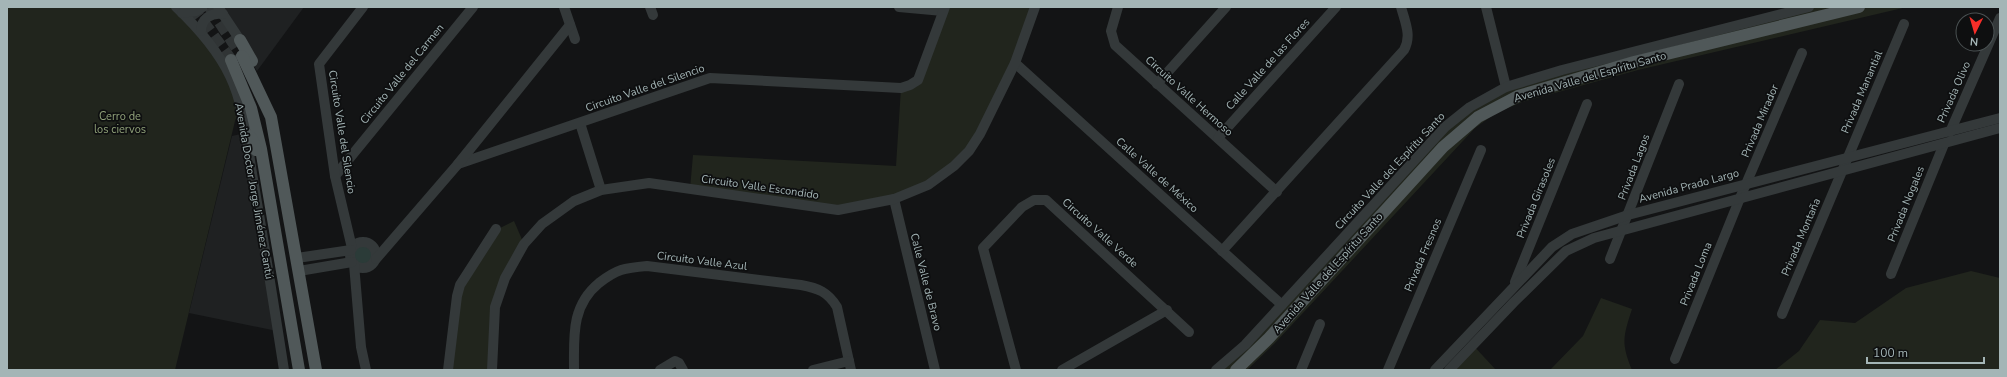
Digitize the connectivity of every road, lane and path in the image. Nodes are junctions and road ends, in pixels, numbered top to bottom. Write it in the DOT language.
graph roads {
  1 [pos="203,7"];
  2 [pos="364,7"];
  3 [pos="473,7"];
  4 [pos="564,7"];
  5 [pos="899,7"];
  6 [pos="1035,7"];
  7 [pos="1118,7"];
  8 [pos="1226,7"];
  9 [pos="1336,7"];
  10 [pos="1401,7"];
  11 [pos="1486,7"];
  12 [pos="1809,7"];
  13 [pos="1859,7"];
  14 [pos="944,9"];
  15 [pos="179,10"];
  16 [pos="221,11"];
  17 [pos="2000,18"];
  18 [pos="1904,24"];
  19 [pos="570,25"];
  20 [pos="201,31"];
  21 [pos="575,39"];
  22 [pos="240,40"];
  23 [pos="1802,53"];
  24 [pos="1015,63"];
  25 [pos="1157,84"];
  26 [pos="1679,84"];
  27 [pos="1506,87"];
  28 [pos="1587,104"];
  29 [pos="271,117"];
  30 [pos="2000,118"];
  31 [pos="580,122"];
  32 [pos="2000,128"];
  33 [pos="1950,132"];
  34 [pos="245,133"];
  35 [pos="1218,138"];
  36 [pos="1944,144"];
  37 [pos="1481,150"];
  38 [pos="1849,157"];
  39 [pos="458,164"];
  40 [pos="264,168"];
  41 [pos="1842,170"];
  42 [pos="335,176"];
  43 [pos="1746,184"];
  44 [pos="601,190"];
  45 [pos="1277,192"];
  46 [pos="1740,198"];
  47 [pos="894,199"];
  48 [pos="1628,215"];
  49 [pos="348,227"];
  50 [pos="496,229"];
  51 [pos="1621,231"];
  52 [pos="361,242"];
  53 [pos="390,242"];
  54 [pos="372,245"];
  55 [pos="1222,251"];
  56 [pos="352,256"];
  57 [pos="1610,259"];
  58 [pos="373,262"];
  59 [pos="298,264"];
  60 [pos="1891,274"];
  61 [pos="356,285"];
  62 [pos="1514,286"];
  63 [pos="1514,302"];
  64 [pos="1282,305"];
  65 [pos="1167,310"];
  66 [pos="1782,314"];
  67 [pos="1320,324"];
  68 [pos="1189,332"];
  69 [pos="1675,359"];
  70 [pos="850,365"];
  71 [pos="284,370"];
  72 [pos="299,370"];
  73 [pos="316,370"];
  74 [pos="366,370"];
  75 [pos="448,370"];
  76 [pos="492,370"];
  77 [pos="574,370"];
  78 [pos="660,370"];
  79 [pos="683,370"];
  80 [pos="813,370"];
  81 [pos="935,370"];
  82 [pos="1016,370"];
  83 [pos="1062,370"];
  84 [pos="1216,370"];
  85 [pos="1236,370"];
  86 [pos="1301,370"];
  87 [pos="1388,370"];
  88 [pos="1435,370"];
  89 [pos="1449,370"];
  1 -- 15 [label="street"];
  2 -- 42 [label="street, Circuito Valle del Silencio"];
  3 -- 42 [label="street, Circuito Valle del Carmen"];
  4 -- 19 [label="street"];
  5 -- 14 [label="street"];
  6 -- 24 [label="street, Circuito Valle Escondido"];
  7 -- 25 [label="street, Circuito Valle Hermoso"];
  8 -- 25 [label="street"];
  9 -- 35 [label="street, Calle Valle de las Flores"];
  10 -- 45 [label="street"];
  11 -- 27 [label="street"];
  12 -- 27 [label="street, Circuito Valle del Espíritu Santo"];
  13 -- 85 [label="main road, Avenida Valle del Espíritu Santo"];
  14 -- 31 [label="street, Circuito Valle del Silencio"];
  15 -- 20 [label="street, Avenida Doctor Jorge Jiménez Cantú"];
  16 -- 20 [label="street"];
  16 -- 22 [label="street"];
  17 -- 33 [label="street, Privada Olivo"];
  18 -- 38 [label="street, Privada Manantial"];
  19 -- 21 [label="street"];
  19 -- 39 [label="street"];
  20 -- 34 [label="street, Avenida Doctor Jorge Jiménez Cantú"];
  22 -- 29 [label="main road"];
  23 -- 43 [label="street, Privada Mirador"];
  24 -- 47 [label="street, Circuito Valle Escondido"];
  24 -- 55 [label="street, Calle Valle de México"];
  25 -- 35 [label="street, Circuito Valle Hermoso"];
  26 -- 48 [label="street, Privada Lagos"];
  27 -- 64 [label="street, Circuito Valle del Espíritu Santo"];
  28 -- 62 [label="street, Privada Girasoles"];
  29 -- 40 [label="main road, Avenida Doctor Jorge Jiménez Cantú"];
  29 -- 59 [label="main road, Avenida Doctor Jorge Jiménez Cantú"];
  30 -- 33 [label="street, Avenida Prado Largo"];
  31 -- 39 [label="street, Circuito Valle del Silencio"];
  31 -- 44 [label="street"];
  32 -- 36 [label="street"];
  33 -- 38 [label="street, Avenida Prado Largo"];
  34 -- 40 [label="main road"];
  34 -- 71 [label="street, Avenida Doctor Jorge Jiménez Cantú"];
  35 -- 45 [label="street, Circuito Valle Hermoso"];
  36 -- 41 [label="street"];
  36 -- 60 [label="street, Privada Nogales"];
  37 -- 87 [label="street, Privada Fresnos"];
  38 -- 41 [label="street, Privada Manantial"];
  38 -- 43 [label="street, Avenida Prado Largo"];
  39 -- 53 [label="street, Circuito Valle del Silencio"];
  40 -- 72 [label="main road, Avenida Doctor Jorge Jiménez Cantú"];
  41 -- 46 [label="street"];
  41 -- 66 [label="street, Privada Montaña"];
  42 -- 49 [label="street, Circuito Valle del Silencio"];
  43 -- 46 [label="street, Privada Mirador"];
  43 -- 48 [label="street, Avenida Prado Largo"];
  44 -- 47 [label="street, Circuito Valle Escondido"];
  44 -- 76 [label="street, Circuito Valle Escondido"];
  45 -- 55 [label="street"];
  46 -- 51 [label="street"];
  46 -- 69 [label="street, Privada Loma"];
  47 -- 81 [label="street, Calle Valle de Bravo"];
  48 -- 51 [label="street, Privada Lagos"];
  48 -- 62 [label="street, Avenida Prado Largo"];
  49 -- 52 [label="street, Circuito Valle del Silencio"];
  49 -- 56 [label="street, Circuito Valle del Silencio"];
  50 -- 75 [label="street"];
  51 -- 57 [label="street, Privada Lagos"];
  51 -- 63 [label="street"];
  52 -- 54 [label="street"];
  52 -- 56 [label="street"];
  53 -- 54 [label="street"];
  53 -- 58 [label="street, Circuito Valle del Silencio"];
  54 -- 58 [label="street"];
  55 -- 64 [label="street, Calle Valle de México"];
  56 -- 58 [label="street"];
  56 -- 59 [label="street"];
  56 -- 61 [label="street, Circuito Valle del Silencio"];
  58 -- 61 [label="street, Circuito Valle del Silencio"];
  59 -- 73 [label="main road, Avenida Doctor Jorge Jiménez Cantú"];
  61 -- 74 [label="street, Circuito Valle del Silencio"];
  62 -- 63 [label="street, Privada Girasoles"];
  62 -- 88 [label="street, Avenida Prado Largo"];
  63 -- 89 [label="street"];
  64 -- 84 [label="street, Circuito Valle del Espíritu Santo"];
  65 -- 68 [label="street, Circuito Valle Verde"];
  65 -- 82 [label="street, Circuito Valle Verde"];
  65 -- 83 [label="street"];
  67 -- 86 [label="street"];
  70 -- 77 [label="street, Circuito Valle Azul"];
  70 -- 80 [label="street, Circuito Valle Azul"];
  78 -- 79 [label="street"];
}
